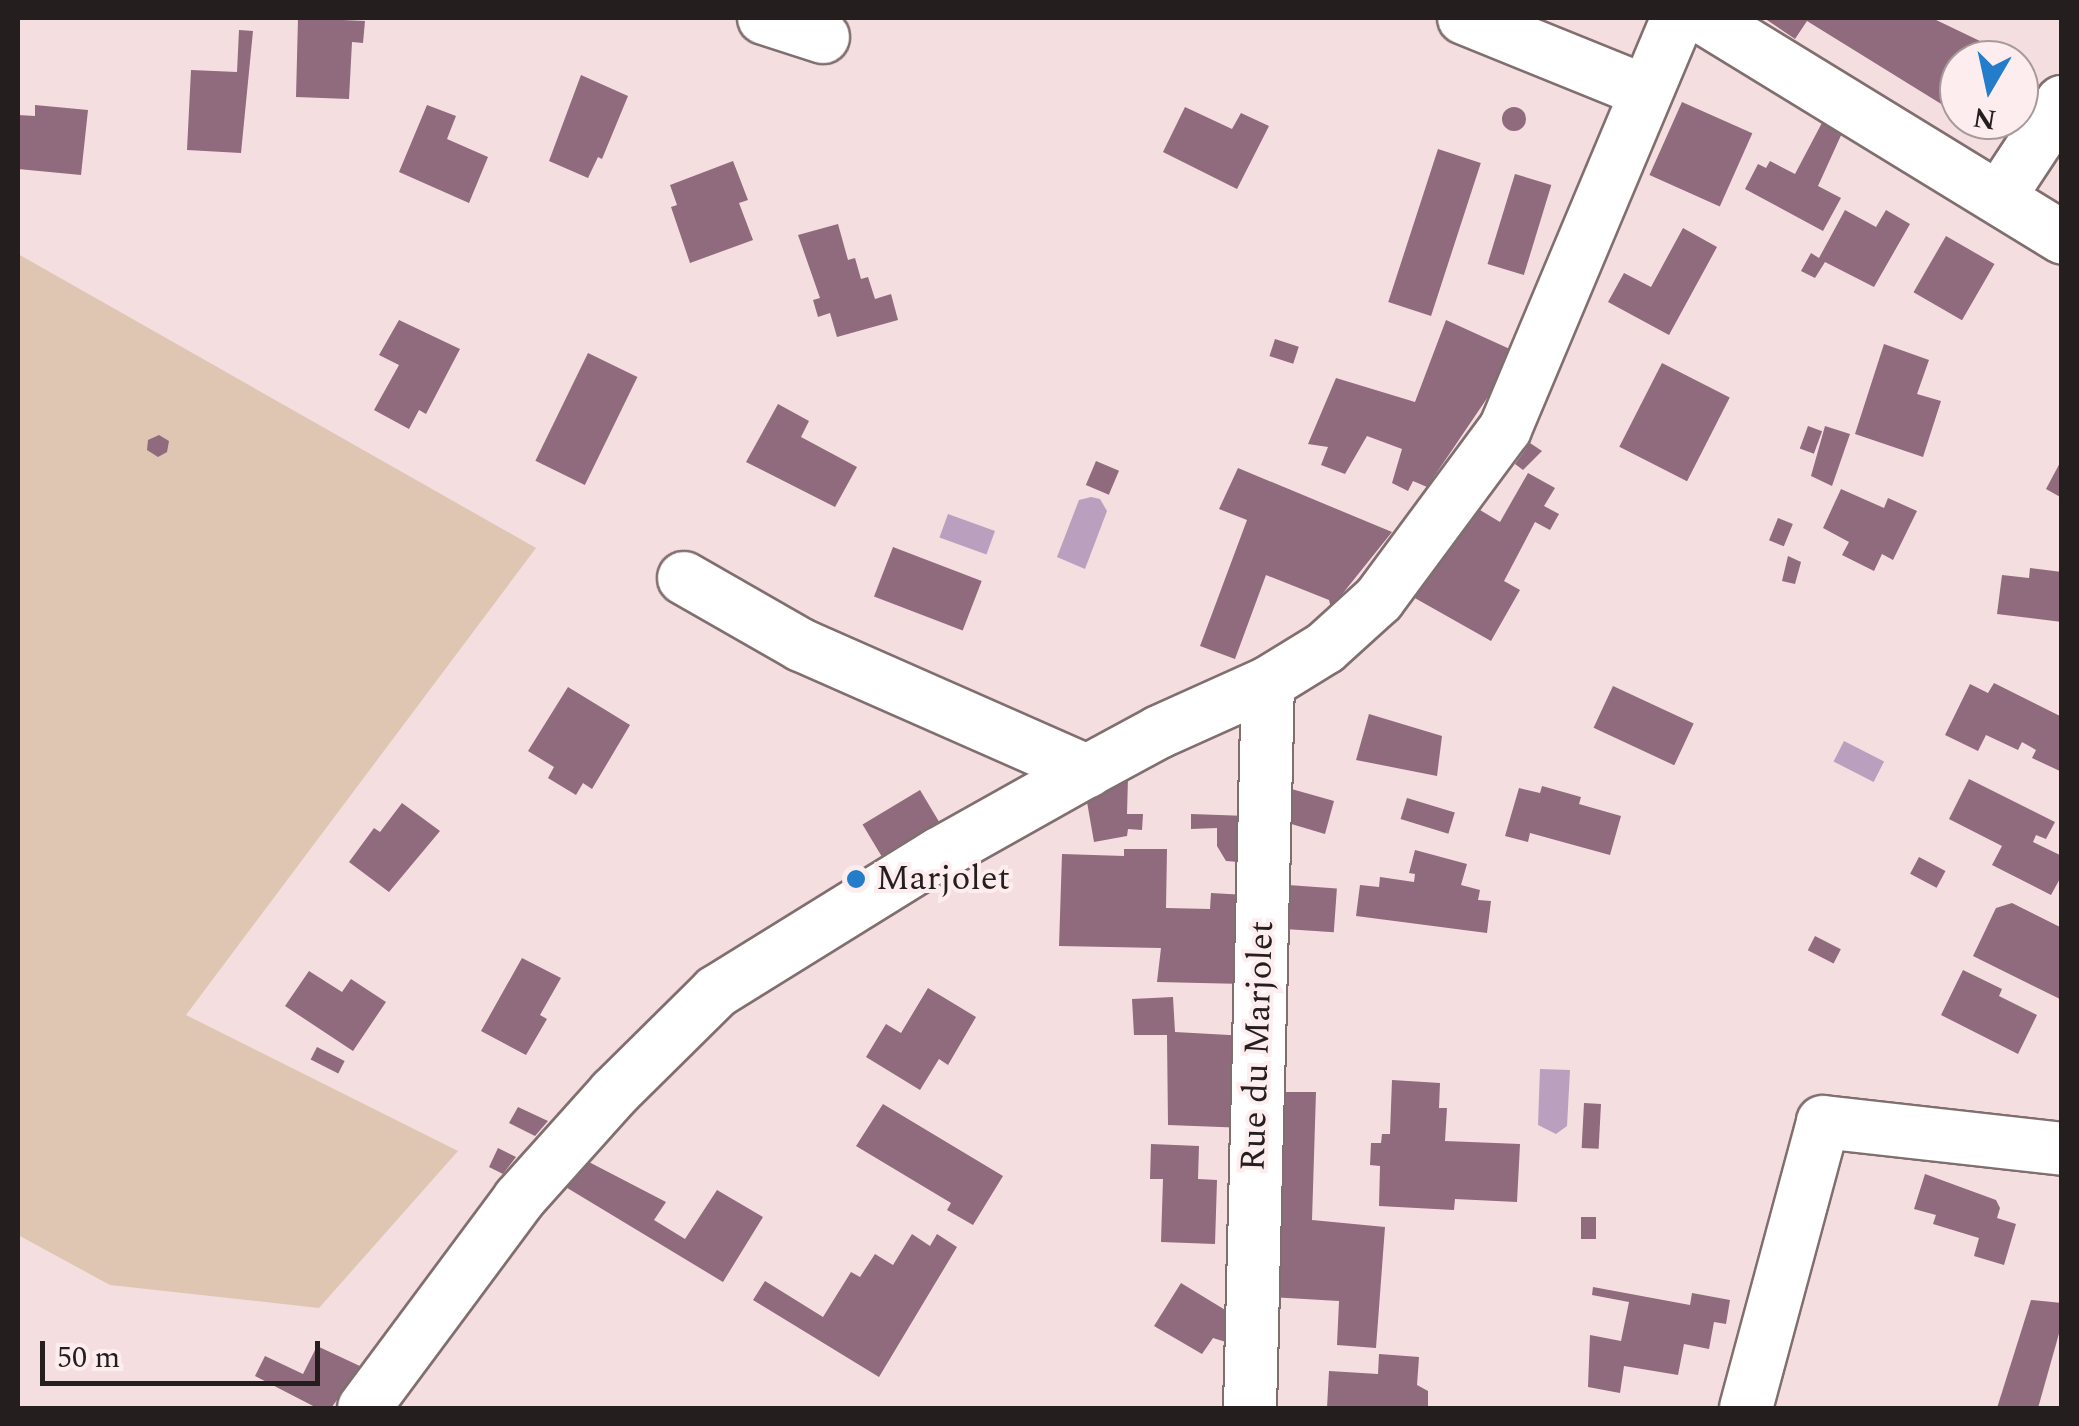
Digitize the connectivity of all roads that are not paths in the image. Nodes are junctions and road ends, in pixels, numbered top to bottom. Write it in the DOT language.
graph roads {
  1 [pos="764,18"];
  2 [pos="1464,18"];
  3 [pos="1678,18"];
  4 [pos="1704,18"];
  5 [pos="823,37"];
  6 [pos="1645,91"];
  7 [pos="2062,102"];
  8 [pos="2000,196"];
  9 [pos="2062,237"];
  10 [pos="684,578"];
  11 [pos="1268,683"];
  12 [pos="1087,771"];
  13 [pos="2062,1149"];
  14 [pos="364,1408"];
  15 [pos="1250,1408"];
  16 [pos="1746,1408"];
  1 -- 5 [label="street"];
  2 -- 6 [label="street"];
  3 -- 6 [label="street"];
  4 -- 8 [label="street"];
  6 -- 11 [label="street"];
  7 -- 8 [label="street"];
  8 -- 9 [label="street"];
  10 -- 12 [label="street"];
  11 -- 12 [label="street"];
  11 -- 15 [label="street, Rue du Marjolet"];
  12 -- 14 [label="street"];
  13 -- 16 [label="street"];
}
